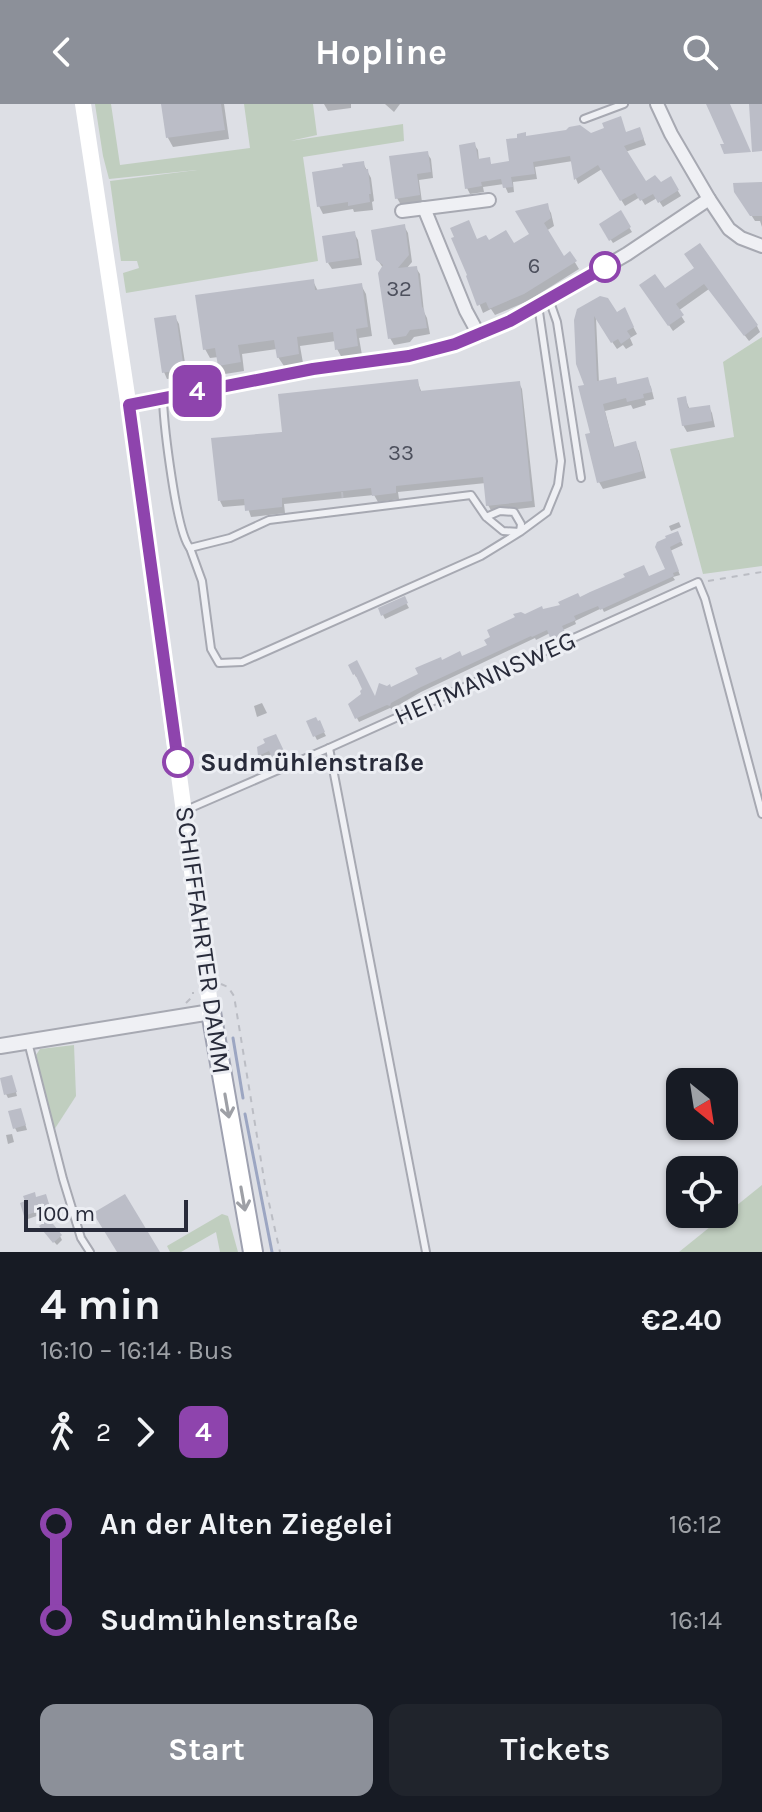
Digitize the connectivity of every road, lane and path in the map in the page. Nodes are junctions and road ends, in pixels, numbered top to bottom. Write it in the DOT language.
graph roads {
  1 [pos="83,104"];
  2 [pos="624,104"];
  3 [pos="657,104"];
  4 [pos="584,119"];
  5 [pos="709,199"];
  6 [pos="489,200"];
  7 [pos="424,208"];
  8 [pos="402,211"];
  9 [pos="762,246"];
  10 [pos="544,302"];
  11 [pos="479,335"];
  12 [pos="163,397"];
  13 [pos="129,405"];
  14 [pos="581,478"];
  15 [pos="342,492"];
  16 [pos="343,511"];
  17 [pos="486,517"];
  18 [pos="520,532"];
  19 [pos="190,548"];
  20 [pos="762,572"];
  21 [pos="698,582"];
  22 [pos="329,748"];
  23 [pos="184,811"];
  24 [pos="762,814"];
  25 [pos="219,984"];
  26 [pos="211,1012"];
  27 [pos="28,1042"];
  28 [pos="0,1046"];
  29 [pos="90,1252"];
  30 [pos="253,1252"];
  31 [pos="280,1252"];
  32 [pos="426,1252"];
  1 -- 13 [label="main road, SCHIFFFAHRTER DAMM"];
  2 -- 4 [label="lane"];
  3 -- 5 [label="street"];
  5 -- 9 [label="street"];
  5 -- 10 [label="street"];
  6 -- 7 [label="street"];
  7 -- 8 [label="street"];
  7 -- 11 [label="street"];
  10 -- 11 [label="street"];
  10 -- 14 [label="lane"];
  10 -- 18 [label="lane"];
  11 -- 12 [label="street"];
  12 -- 13 [label="street"];
  12 -- 19 [label="lane"];
  13 -- 23 [label="main road, SCHIFFFAHRTER DAMM"];
  15 -- 16 [label="path"];
  16 -- 17 [label="lane"];
  16 -- 19 [label="lane"];
  17 -- 18 [label="lane"];
  17 -- 18 [label="lane"];
  18 -- 19 [label="lane"];
  20 -- 21 [label="path"];
  21 -- 22 [label="lane, HEITMANNSWEG"];
  21 -- 24 [label="lane"];
  22 -- 23 [label="lane, HEITMANNSWEG"];
  22 -- 32 [label="lane"];
  23 -- 26 [label="main road, SCHIFFFAHRTER DAMM"];
  25 -- 31 [label="path"];
  26 -- 27 [label="street"];
  26 -- 30 [label="main road, SCHIFFFAHRTER DAMM, one-way"];
  27 -- 28 [label="street"];
  27 -- 29 [label="lane"];
}
